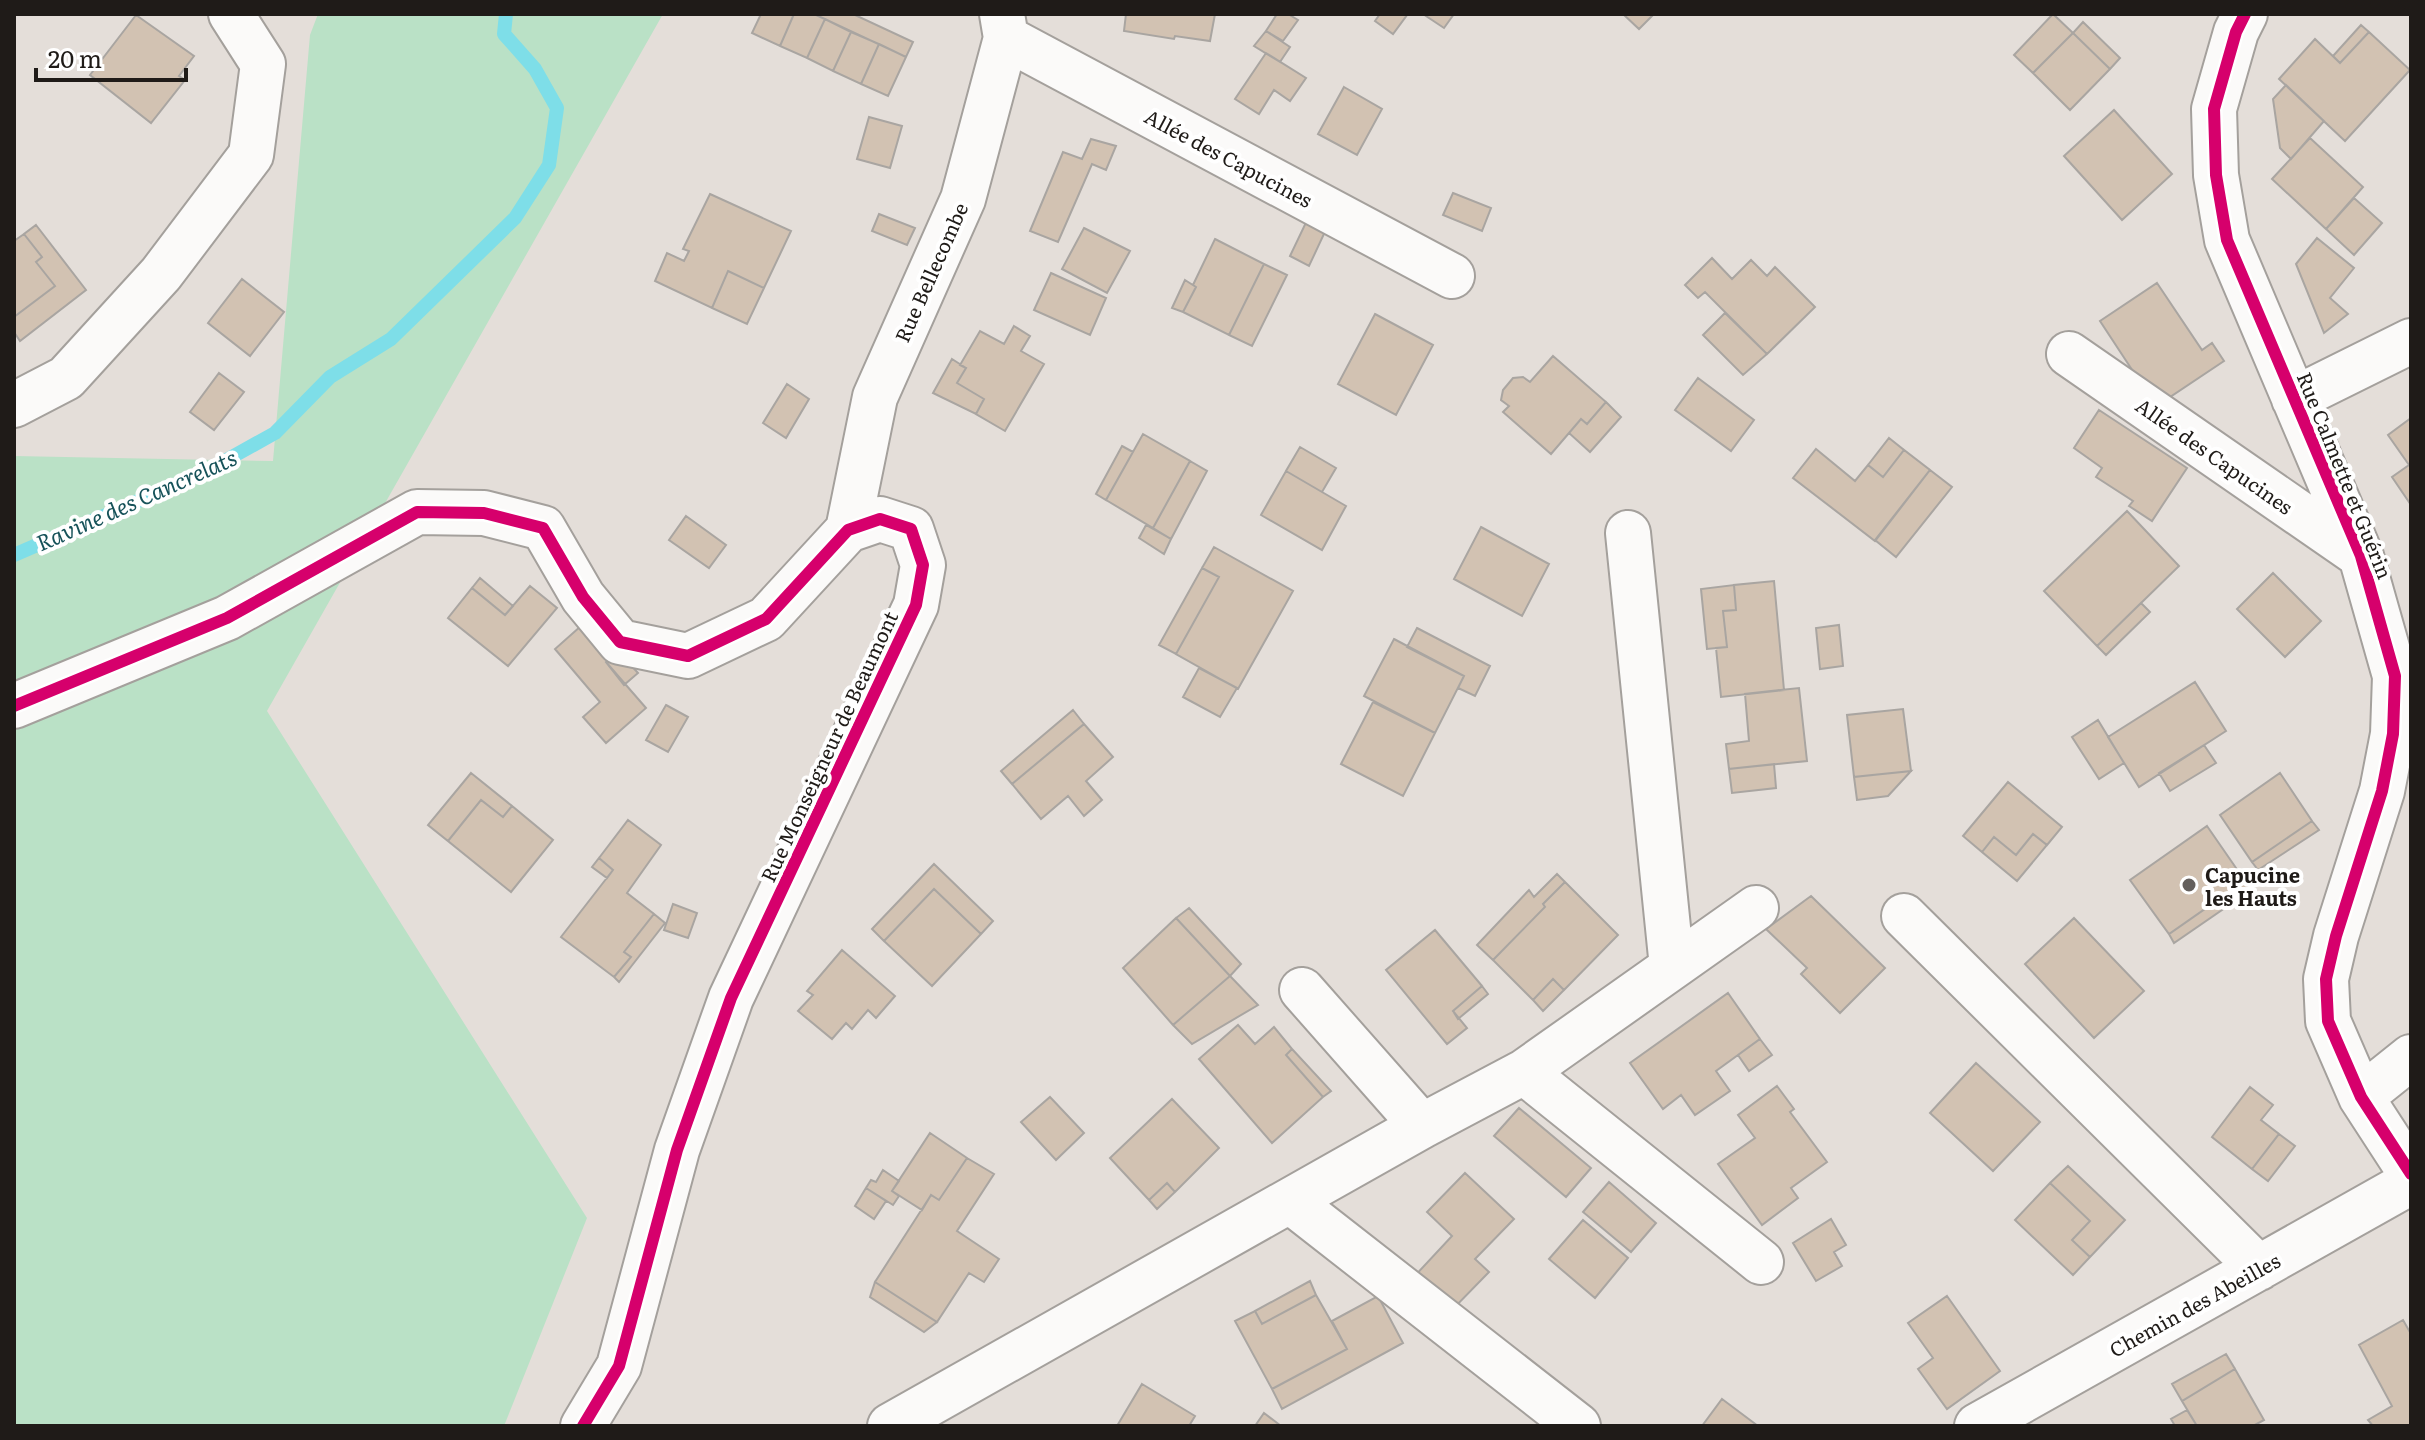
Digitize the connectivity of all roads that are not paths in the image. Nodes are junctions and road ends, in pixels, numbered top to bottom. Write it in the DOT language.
graph roads {
  1 [pos="231,14"];
  2 [pos="2245,14"];
  3 [pos="1004,26"];
  4 [pos="1452,276"];
  5 [pos="2411,341"];
  6 [pos="2069,354"];
  7 [pos="2294,399"];
  8 [pos="14,405"];
  9 [pos="848,530"];
  10 [pos="1628,533"];
  11 [pos="2361,556"];
  12 [pos="14,706"];
  13 [pos="1756,908"];
  14 [pos="1904,916"];
  15 [pos="1672,967"];
  16 [pos="1302,990"];
  17 [pos="2411,1057"];
  18 [pos="1524,1072"];
  19 [pos="2361,1097"];
  20 [pos="1422,1126"];
  21 [pos="2411,1174"];
  22 [pos="2411,1182"];
  23 [pos="1290,1201"];
  24 [pos="1761,1262"];
  25 [pos="2259,1268"];
  26 [pos="583,1426"];
  27 [pos="890,1426"];
  28 [pos="1578,1426"];
  29 [pos="1977,1426"];
  1 -- 8 [label="street"];
  2 -- 7 [label="street, Rue Calmette et Guérin"];
  3 -- 4 [label="street, Allée des Capucines"];
  3 -- 9 [label="street, Rue Bellecombe"];
  5 -- 7 [label="street"];
  6 -- 11 [label="street, Allée des Capucines"];
  7 -- 11 [label="street, Rue Calmette et Guérin"];
  9 -- 12 [label="street"];
  9 -- 26 [label="street, Rue Monseigneur de Beaumont"];
  10 -- 15 [label="street"];
  11 -- 19 [label="street, Rue Calmette et Guérin"];
  13 -- 15 [label="street"];
  14 -- 25 [label="street"];
  15 -- 18 [label="street"];
  16 -- 20 [label="street"];
  17 -- 19 [label="street"];
  18 -- 20 [label="street"];
  18 -- 24 [label="street"];
  19 -- 21 [label="street, Rue Calmette et Guérin"];
  20 -- 23 [label="street"];
  22 -- 25 [label="street, Chemin des Abeilles"];
  23 -- 27 [label="street"];
  23 -- 28 [label="street"];
  25 -- 29 [label="street, Chemin des Abeilles"];
}
